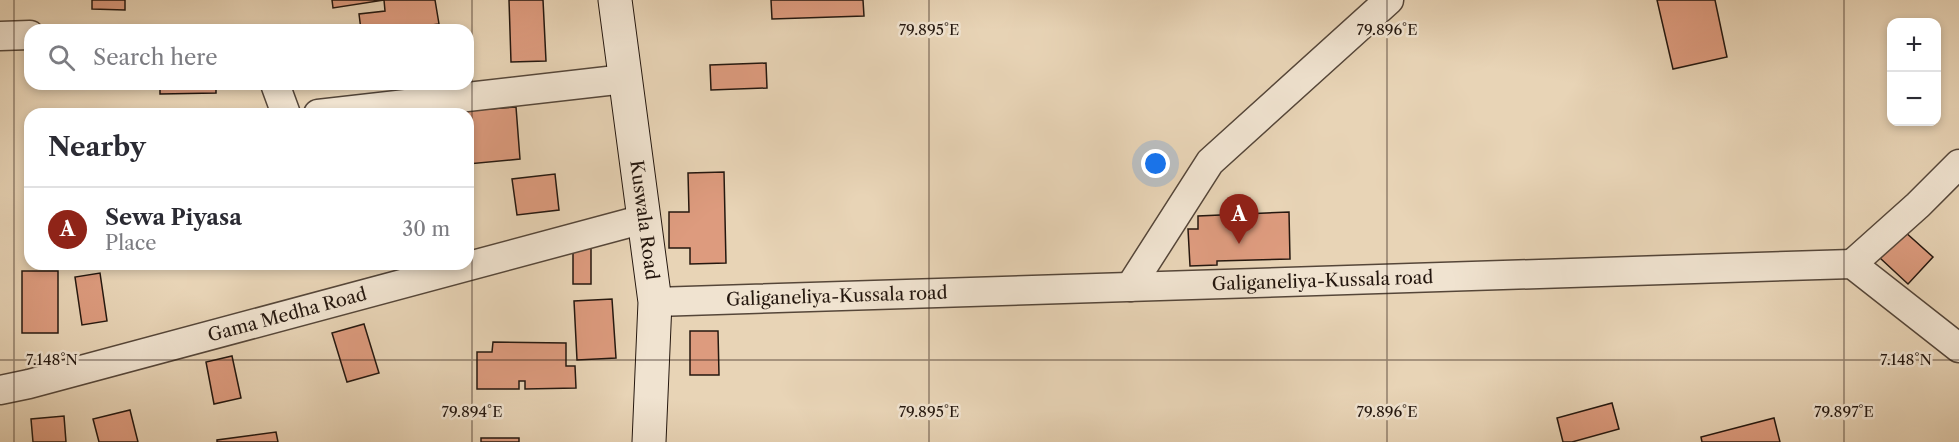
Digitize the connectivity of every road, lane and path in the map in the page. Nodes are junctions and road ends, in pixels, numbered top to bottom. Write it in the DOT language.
graph roads {
  1 [pos="615,0"];
  2 [pos="1389,0"];
  3 [pos="24,35"];
  4 [pos="0,36"];
  5 [pos="625,79"];
  6 [pos="277,90"];
  7 [pos="284,108"];
  8 [pos="371,108"];
  9 [pos="1959,164"];
  10 [pos="644,219"];
  11 [pos="1852,264"];
  12 [pos="474,265"];
  13 [pos="454,270"];
  14 [pos="1130,286"];
  15 [pos="655,302"];
  16 [pos="1959,348"];
  17 [pos="0,390"];
  18 [pos="649,442"];
  1 -- 5 [label="street, Kuswala Road"];
  2 -- 14 [label="street"];
  3 -- 4 [label="street"];
  5 -- 8 [label="street"];
  5 -- 10 [label="street, Kuswala Road"];
  6 -- 7 [label="street"];
  9 -- 11 [label="street"];
  10 -- 12 [label="street, Gama Medha Road"];
  10 -- 15 [label="street, Kuswala Road"];
  11 -- 14 [label="street, Galiganeliya-Kussala road"];
  11 -- 16 [label="street"];
  13 -- 17 [label="street, Gama Medha Road"];
  14 -- 15 [label="street, Galiganeliya-Kussala road"];
  15 -- 18 [label="street, Kuswala Road"];
}
